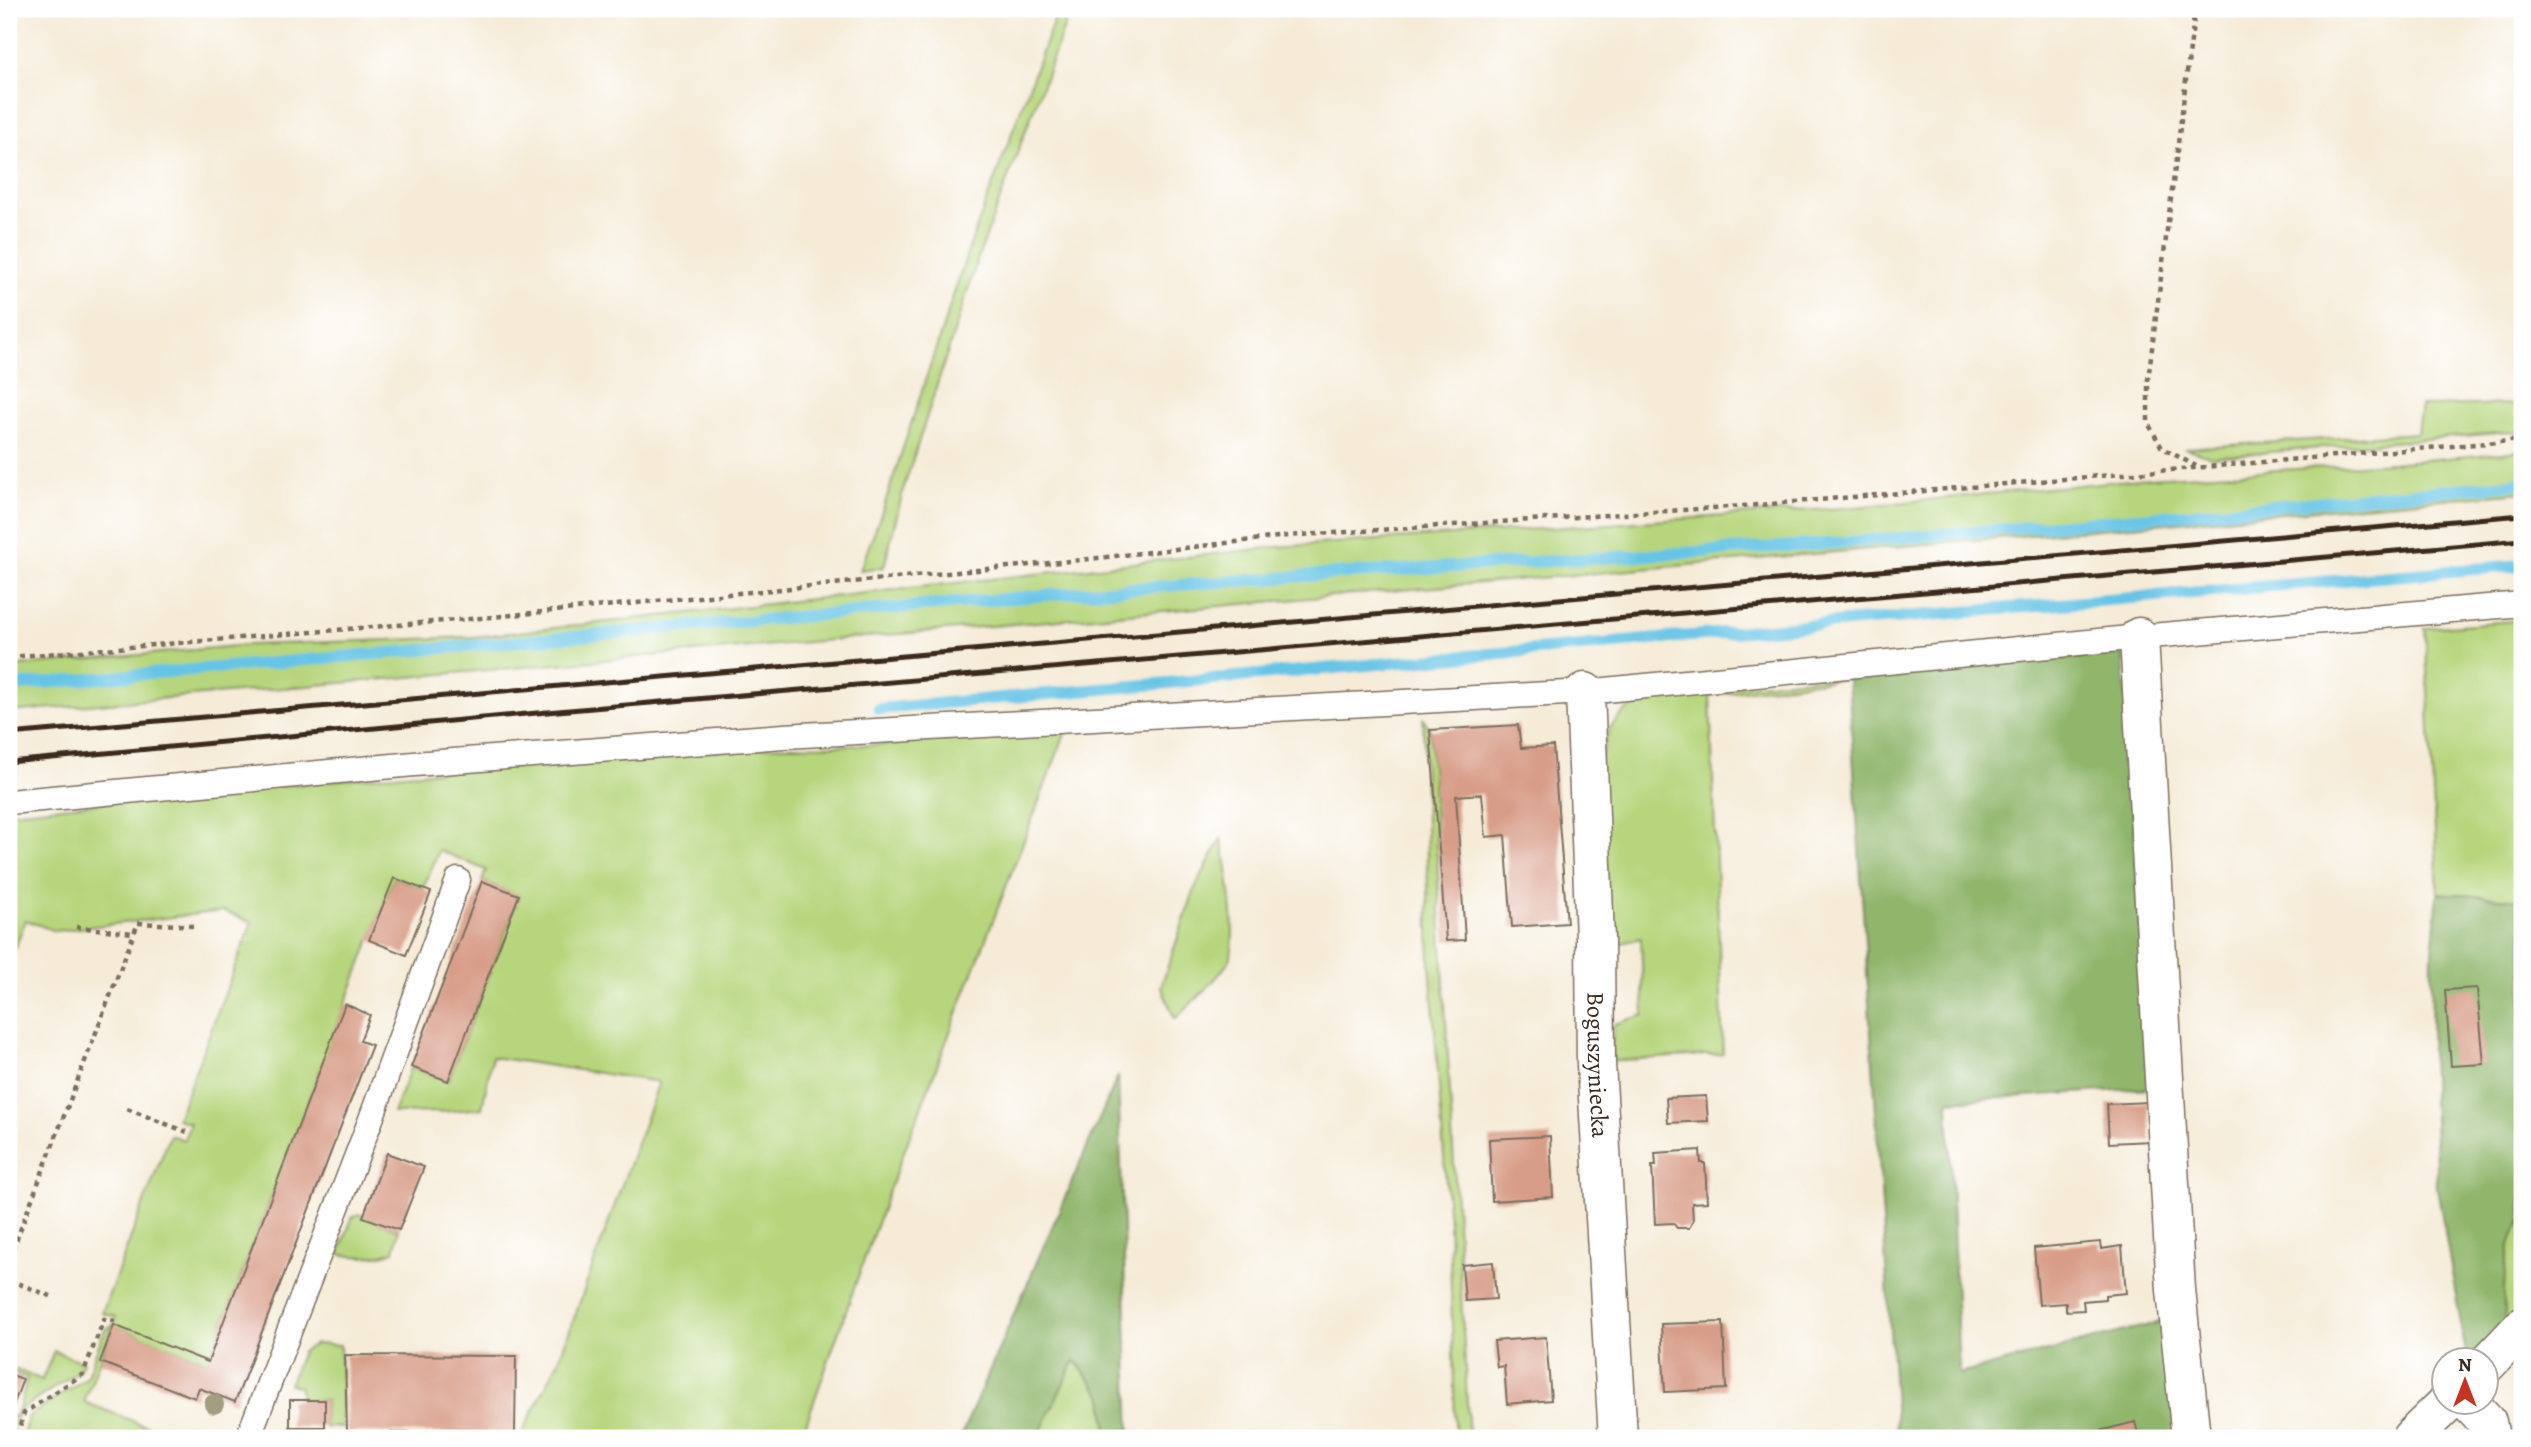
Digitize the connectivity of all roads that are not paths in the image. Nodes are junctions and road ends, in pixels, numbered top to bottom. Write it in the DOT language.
graph roads {
  1 [pos="2522,604"];
  2 [pos="2139,637"];
  3 [pos="1585,692"];
  4 [pos="9,802"];
  5 [pos="458,880"];
  6 [pos="2522,1328"];
  7 [pos="2500,1351"];
  8 [pos="2434,1416"];
  9 [pos="2481,1416"];
  10 [pos="248,1438"];
  11 [pos="1618,1438"];
  12 [pos="2190,1438"];
  13 [pos="2411,1438"];
  14 [pos="2490,1438"];
  1 -- 2 [label="lane"];
  2 -- 3 [label="lane"];
  2 -- 12 [label="street"];
  3 -- 4 [label="lane"];
  3 -- 11 [label="street, Boguszyniecka"];
  5 -- 10 [label="lane"];
  6 -- 7 [label="street"];
  8 -- 13 [label="street"];
  9 -- 14 [label="street"];
}
